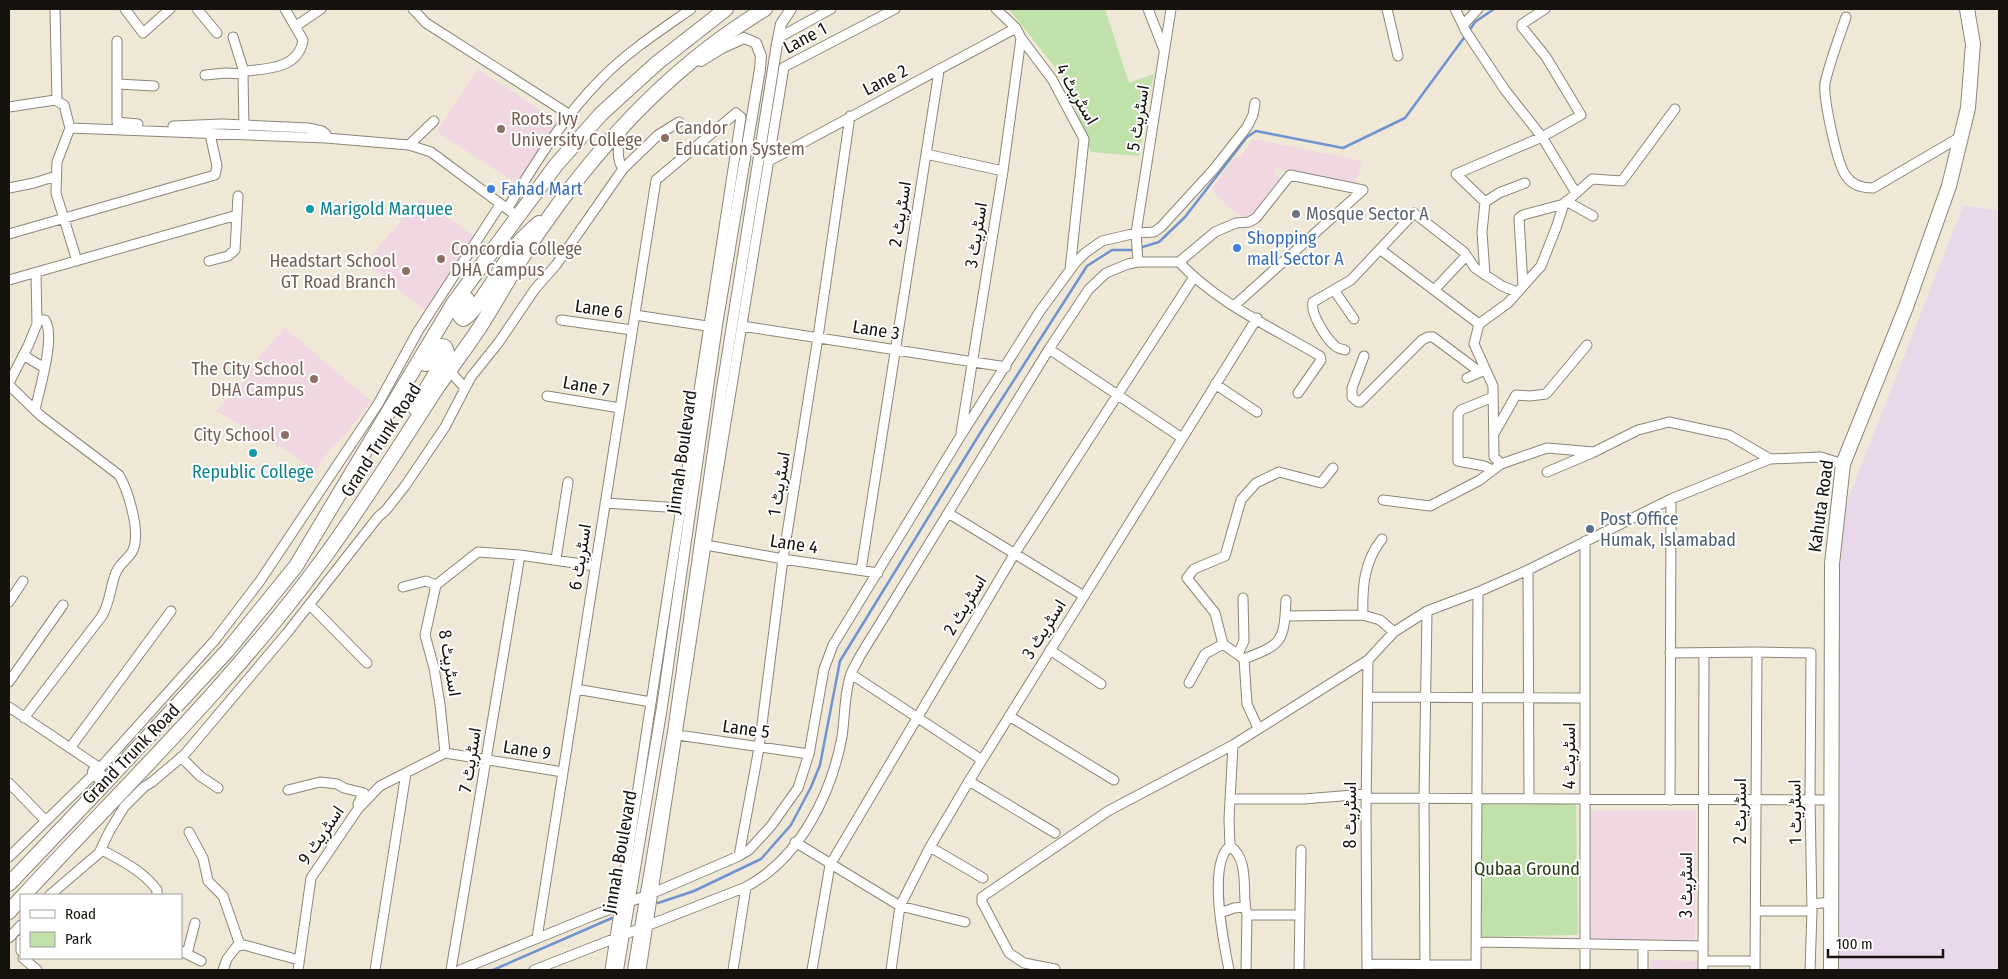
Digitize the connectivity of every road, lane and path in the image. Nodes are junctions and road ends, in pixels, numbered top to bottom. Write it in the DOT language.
graph roads {
  1 [pos="55,9"];
  2 [pos="125,9"];
  3 [pos="170,9"];
  4 [pos="197,9"];
  5 [pos="286,9"];
  6 [pos="321,9"];
  7 [pos="413,9"];
  8 [pos="692,9"];
  9 [pos="726,9"];
  10 [pos="766,9"];
  11 [pos="791,9"];
  12 [pos="831,9"];
  13 [pos="895,9"];
  14 [pos="996,9"];
  15 [pos="1148,9"];
  16 [pos="1171,9"];
  17 [pos="1387,9"];
  18 [pos="1455,9"];
  19 [pos="1478,9"];
  20 [pos="1546,9"];
  21 [pos="1966,9"];
  22 [pos="1846,17"];
  23 [pos="296,26"];
  24 [pos="1016,28"];
  25 [pos="1466,30"];
  26 [pos="217,33"];
  27 [pos="233,37"];
  28 [pos="778,38"];
  29 [pos="1021,38"];
  30 [pos="117,41"];
  31 [pos="1164,50"];
  32 [pos="1398,56"];
  33 [pos="939,71"];
  34 [pos="244,73"];
  35 [pos="205,75"];
  36 [pos="118,84"];
  37 [pos="665,84"];
  38 [pos="154,86"];
  39 [pos="57,101"];
  40 [pos="1255,103"];
  41 [pos="9,108"];
  42 [pos="768,109"];
  43 [pos="1675,109"];
  44 [pos="570,115"];
  45 [pos="753,115"];
  46 [pos="850,116"];
  47 [pos="434,121"];
  48 [pos="679,122"];
  49 [pos="622,126"];
  50 [pos="70,128"];
  51 [pos="244,130"];
  52 [pos="210,134"];
  53 [pos="1962,136"];
  54 [pos="1542,137"];
  55 [pos="409,145"];
  56 [pos="926,154"];
  57 [pos="769,161"];
  58 [pos="624,169"];
  59 [pos="1003,171"];
  60 [pos="56,176"];
  61 [pos="1525,183"];
  62 [pos="9,188"];
  63 [pos="1576,193"];
  64 [pos="238,196"];
  65 [pos="1485,202"];
  66 [pos="1565,202"];
  67 [pos="555,209"];
  68 [pos="510,212"];
  69 [pos="237,214"];
  70 [pos="1593,216"];
  71 [pos="64,218"];
  72 [pos="9,234"];
  73 [pos="1136,237"];
  74 [pos="1381,250"];
  75 [pos="1466,256"];
  76 [pos="1138,259"];
  77 [pos="209,260"];
  78 [pos="77,261"];
  79 [pos="1180,262"];
  80 [pos="722,270"];
  81 [pos="1070,271"];
  82 [pos="746,272"];
  83 [pos="36,273"];
  84 [pos="1485,275"];
  85 [pos="1194,277"];
  86 [pos="9,280"];
  87 [pos="1520,289"];
  88 [pos="1334,290"];
  89 [pos="1435,290"];
  90 [pos="1235,305"];
  91 [pos="635,315"];
  92 [pos="1256,318"];
  93 [pos="1354,319"];
  94 [pos="38,320"];
  95 [pos="561,320"];
  96 [pos="1479,324"];
  97 [pos="707,326"];
  98 [pos="742,326"];
  99 [pos="632,330"];
  100 [pos="818,338"];
  101 [pos="1587,345"];
  102 [pos="1049,349"];
  103 [pos="895,350"];
  104 [pos="1345,350"];
  105 [pos="23,356"];
  106 [pos="1364,356"];
  107 [pos="972,362"];
  108 [pos="44,367"];
  109 [pos="1006,367"];
  110 [pos="449,370"];
  111 [pos="1483,371"];
  112 [pos="1467,378"];
  113 [pos="9,384"];
  114 [pos="1215,384"];
  115 [pos="708,386"];
  116 [pos="464,387"];
  117 [pos="722,388"];
  118 [pos="1298,393"];
  119 [pos="1117,394"];
  120 [pos="547,396"];
  121 [pos="1493,397"];
  122 [pos="620,408"];
  123 [pos="35,410"];
  124 [pos="1257,412"];
  125 [pos="382,424"];
  126 [pos="1494,434"];
  127 [pos="960,437"];
  128 [pos="1182,438"];
  129 [pos="1594,452"];
  130 [pos="1770,459"];
  131 [pos="1501,464"];
  132 [pos="1843,464"];
  133 [pos="1333,468"];
  134 [pos="1493,470"];
  135 [pos="1547,472"];
  136 [pos="378,479"];
  137 [pos="568,482"];
  138 [pos="1671,498"];
  139 [pos="1383,500"];
  140 [pos="606,502"];
  141 [pos="681,508"];
  142 [pos="948,513"];
  143 [pos="1382,539"];
  144 [pos="1585,541"];
  145 [pos="706,545"];
  146 [pos="1015,553"];
  147 [pos="520,555"];
  148 [pos="556,559"];
  149 [pos="783,559"];
  150 [pos="596,566"];
  151 [pos="861,570"];
  152 [pos="1528,570"];
  153 [pos="878,573"];
  154 [pos="23,581"];
  155 [pos="436,585"];
  156 [pos="403,587"];
  157 [pos="1478,592"];
  158 [pos="1084,596"];
  159 [pos="1243,598"];
  160 [pos="1286,600"];
  161 [pos="9,602"];
  162 [pos="310,604"];
  163 [pos="63,605"];
  164 [pos="171,611"];
  165 [pos="1427,611"];
  166 [pos="1363,615"];
  167 [pos="1286,616"];
  168 [pos="1394,632"];
  169 [pos="215,640"];
  170 [pos="1224,644"];
  171 [pos="665,645"];
  172 [pos="687,648"];
  173 [pos="228,650"];
  174 [pos="1050,650"];
  175 [pos="1757,652"];
  176 [pos="1670,653"];
  177 [pos="1704,653"];
  178 [pos="1241,656"];
  179 [pos="1368,660"];
  180 [pos="367,663"];
  181 [pos="851,674"];
  182 [pos="9,682"];
  183 [pos="1189,683"];
  184 [pos="1101,684"];
  185 [pos="576,689"];
  186 [pos="1368,697"];
  187 [pos="1426,697"];
  188 [pos="1477,698"];
  189 [pos="1528,698"];
  190 [pos="1585,698"];
  191 [pos="651,702"];
  192 [pos="9,708"];
  193 [pos="1010,716"];
  194 [pos="24,718"];
  195 [pos="917,718"];
  196 [pos="1258,728"];
  197 [pos="678,735"];
  198 [pos="1234,745"];
  199 [pos="70,748"];
  200 [pos="759,748"];
  201 [pos="445,754"];
  202 [pos="809,754"];
  203 [pos="181,757"];
  204 [pos="486,760"];
  205 [pos="982,760"];
  206 [pos="98,770"];
  207 [pos="406,772"];
  208 [pos="563,772"];
  209 [pos="1114,780"];
  210 [pos="140,781"];
  211 [pos="969,781"];
  212 [pos="106,782"];
  213 [pos="9,783"];
  214 [pos="218,788"];
  215 [pos="288,790"];
  216 [pos="1366,796"];
  217 [pos="1529,798"];
  218 [pos="1230,799"];
  219 [pos="1424,799"];
  220 [pos="1477,799"];
  221 [pos="1703,799"];
  222 [pos="1756,799"];
  223 [pos="1585,800"];
  224 [pos="1670,800"];
  225 [pos="1810,800"];
  226 [pos="1831,800"];
  227 [pos="358,809"];
  228 [pos="46,821"];
  229 [pos="189,832"];
  230 [pos="1055,833"];
  231 [pos="795,842"];
  232 [pos="1230,846"];
  233 [pos="930,847"];
  234 [pos="102,850"];
  235 [pos="1301,850"];
  236 [pos="739,856"];
  237 [pos="9,857"];
  238 [pos="830,865"];
  239 [pos="983,878"];
  240 [pos="9,884"];
  241 [pos="746,887"];
  242 [pos="25,894"];
  243 [pos="51,894"];
  244 [pos="157,894"];
  245 [pos="649,895"];
  246 [pos="20,899"];
  247 [pos="1831,902"];
  248 [pos="624,904"];
  249 [pos="900,906"];
  250 [pos="1812,907"];
  251 [pos="1246,911"];
  252 [pos="1756,911"];
  253 [pos="9,912"];
  254 [pos="1220,913"];
  255 [pos="1299,915"];
  256 [pos="965,922"];
  257 [pos="195,924"];
  258 [pos="20,926"];
  259 [pos="644,926"];
  260 [pos="619,936"];
  261 [pos="9,938"];
  262 [pos="537,938"];
  263 [pos="1476,942"];
  264 [pos="240,945"];
  265 [pos="1585,945"];
  266 [pos="1643,946"];
  267 [pos="1702,946"];
  268 [pos="184,952"];
  269 [pos="24,959"];
  270 [pos="299,960"];
  271 [pos="201,961"];
  272 [pos="1703,966"];
  273 [pos="1755,966"];
  274 [pos="1023,967"];
  275 [pos="1367,967"];
  276 [pos="1425,968"];
  277 [pos="1476,968"];
  278 [pos="37,970"];
  279 [pos="223,970"];
  280 [pos="298,970"];
  281 [pos="375,970"];
  282 [pos="451,970"];
  283 [pos="460,970"];
  284 [pos="534,970"];
  285 [pos="610,970"];
  286 [pos="618,970"];
  287 [pos="633,970"];
  288 [pos="641,970"];
  289 [pos="733,970"];
  290 [pos="812,970"];
  291 [pos="891,970"];
  292 [pos="1055,970"];
  293 [pos="1229,970"];
  294 [pos="1246,970"];
  295 [pos="1299,970"];
  296 [pos="1585,970"];
  297 [pos="1643,970"];
  298 [pos="1810,970"];
  299 [pos="1831,970"];
  1 -- 39 [label="street"];
  2 -- 3 [label="street"];
  4 -- 26 [label="street"];
  5 -- 23 [label="street"];
  6 -- 23 [label="street"];
  7 -- 44 [label="street"];
  8 -- 44 [label="street"];
  9 -- 68 [label="highway, Grand Trunk Road"];
  10 -- 37 [label="highway, Grand Trunk Road"];
  11 -- 28 [label="street, Jinnah Boulevard"];
  12 -- 28 [label="street"];
  13 -- 57 [label="street, Lane 1"];
  14 -- 24 [label="street, اسٹریٹ 4"];
  15 -- 31 [label="street"];
  16 -- 31 [label="street, اسٹریٹ 5"];
  17 -- 32 [label="street"];
  18 -- 25 [label="street"];
  19 -- 25 [label="street"];
  20 -- 54 [label="street"];
  21 -- 53 [label="highway, Kahuta Road"];
  22 -- 53 [label="street"];
  23 -- 34 [label="street"];
  24 -- 29 [label="street, اسٹریٹ 4"];
  24 -- 33 [label="street, Lane 2"];
  25 -- 54 [label="street"];
  27 -- 34 [label="street"];
  28 -- 42 [label="street, Jinnah Boulevard"];
  29 -- 59 [label="street, اسٹریٹ 3"];
  29 -- 81 [label="street, اسٹریٹ 4"];
  30 -- 36 [label="street"];
  31 -- 73 [label="street, اسٹریٹ 5"];
  33 -- 46 [label="street, Lane 2"];
  33 -- 56 [label="street, اسٹریٹ 2"];
  34 -- 35 [label="street"];
  34 -- 51 [label="street"];
  36 -- 38 [label="street"];
  36 -- 51 [label="street"];
  37 -- 45 [label="street, Jinnah Boulevard"];
  37 -- 49 [label="highway, Grand Trunk Road"];
  39 -- 41 [label="street"];
  39 -- 50 [label="street"];
  40 -- 73 [label="street"];
  42 -- 45 [label="street"];
  42 -- 82 [label="street, Jinnah Boulevard"];
  43 -- 63 [label="street"];
  44 -- 68 [label="street"];
  45 -- 80 [label="street, Jinnah Boulevard"];
  46 -- 57 [label="street, Lane 2"];
  46 -- 100 [label="street, اسٹریٹ 1"];
  47 -- 55 [label="street"];
  48 -- 58 [label="street"];
  49 -- 58 [label="street"];
  49 -- 67 [label="highway, Grand Trunk Road"];
  50 -- 52 [label="street"];
  50 -- 60 [label="street"];
  51 -- 52 [label="street"];
  51 -- 55 [label="street"];
  52 -- 71 [label="street"];
  53 -- 132 [label="highway, Kahuta Road"];
  54 -- 63 [label="street"];
  54 -- 65 [label="street"];
  55 -- 68 [label="street"];
  56 -- 59 [label="street"];
  56 -- 103 [label="street, اسٹریٹ 2"];
  57 -- 82 [label="street"];
  58 -- 116 [label="street"];
  59 -- 107 [label="street, اسٹریٹ 3"];
  60 -- 62 [label="street"];
  60 -- 71 [label="street"];
  61 -- 65 [label="street"];
  63 -- 66 [label="street"];
  64 -- 69 [label="street"];
  65 -- 84 [label="street"];
  66 -- 70 [label="street"];
  66 -- 87 [label="street"];
  66 -- 87 [label="street"];
  67 -- 68 [label="highway"];
  67 -- 110 [label="highway, Grand Trunk Road"];
  68 -- 125 [label="highway, Grand Trunk Road"];
  68 -- 169 [label="street"];
  69 -- 77 [label="street"];
  69 -- 78 [label="street"];
  71 -- 72 [label="street"];
  71 -- 78 [label="street"];
  73 -- 76 [label="street, اسٹریٹ 5"];
  73 -- 81 [label="street"];
  74 -- 75 [label="street"];
  74 -- 88 [label="street"];
  74 -- 89 [label="street"];
  75 -- 84 [label="street"];
  75 -- 89 [label="street"];
  76 -- 79 [label="street"];
  76 -- 102 [label="street"];
  78 -- 83 [label="street"];
  79 -- 85 [label="street"];
  79 -- 90 [label="street"];
  80 -- 91 [label="street, اسٹریٹ 6"];
  80 -- 97 [label="street"];
  80 -- 115 [label="street, Jinnah Boulevard"];
  81 -- 109 [label="street"];
  82 -- 98 [label="street"];
  82 -- 117 [label="street, Jinnah Boulevard"];
  83 -- 86 [label="street"];
  83 -- 94 [label="street"];
  84 -- 87 [label="street"];
  85 -- 90 [label="street"];
  85 -- 119 [label="street, اسٹریٹ 2"];
  87 -- 96 [label="street"];
  88 -- 93 [label="street"];
  88 -- 104 [label="street"];
  89 -- 96 [label="street"];
  90 -- 92 [label="street"];
  91 -- 97 [label="street"];
  91 -- 99 [label="street, اسٹریٹ 6"];
  92 -- 114 [label="street, اسٹریٹ 3"];
  92 -- 118 [label="street"];
  94 -- 105 [label="street"];
  94 -- 108 [label="street"];
  95 -- 99 [label="street, Lane 6"];
  96 -- 111 [label="street"];
  97 -- 141 [label="street"];
  98 -- 100 [label="street, Lane 3"];
  98 -- 145 [label="street"];
  99 -- 122 [label="street, اسٹریٹ 6"];
  100 -- 103 [label="street, Lane 3"];
  100 -- 149 [label="street, اسٹریٹ 1"];
  101 -- 126 [label="street"];
  102 -- 119 [label="street"];
  102 -- 142 [label="street"];
  103 -- 107 [label="street, Lane 3"];
  103 -- 151 [label="street, اسٹریٹ 2"];
  105 -- 108 [label="street"];
  105 -- 113 [label="street"];
  106 -- 111 [label="street"];
  107 -- 109 [label="street, Lane 3"];
  107 -- 127 [label="street, اسٹریٹ 3"];
  108 -- 123 [label="street"];
  109 -- 127 [label="street"];
  110 -- 116 [label="street"];
  110 -- 136 [label="highway, Grand Trunk Road"];
  111 -- 112 [label="street"];
  111 -- 121 [label="street"];
  113 -- 123 [label="street"];
  114 -- 124 [label="street"];
  114 -- 128 [label="street, اسٹریٹ 3"];
  115 -- 117 [label="street"];
  115 -- 171 [label="street, Jinnah Boulevard"];
  116 -- 162 [label="street"];
  117 -- 172 [label="street, Jinnah Boulevard"];
  119 -- 128 [label="street"];
  119 -- 146 [label="street, اسٹریٹ 2"];
  120 -- 122 [label="street, Lane 7"];
  121 -- 126 [label="street"];
  121 -- 134 [label="street"];
  122 -- 140 [label="street, اسٹریٹ 6"];
  123 -- 194 [label="street"];
  125 -- 136 [label="highway"];
  125 -- 173 [label="highway, Grand Trunk Road"];
  126 -- 131 [label="street"];
  127 -- 153 [label="street"];
  128 -- 158 [label="street, اسٹریٹ 3"];
  129 -- 130 [label="street"];
  129 -- 131 [label="street"];
  129 -- 135 [label="street"];
  130 -- 132 [label="street"];
  130 -- 138 [label="street"];
  131 -- 134 [label="street"];
  132 -- 226 [label="highway, Kahuta Road"];
  133 -- 170 [label="street"];
  134 -- 139 [label="street"];
  136 -- 210 [label="highway, Grand Trunk Road"];
  137 -- 148 [label="street"];
  138 -- 144 [label="street"];
  138 -- 176 [label="street"];
  140 -- 141 [label="street"];
  140 -- 150 [label="street, اسٹریٹ 6"];
  141 -- 171 [label="street"];
  142 -- 146 [label="street"];
  142 -- 181 [label="street"];
  143 -- 166 [label="street"];
  144 -- 152 [label="street"];
  144 -- 190 [label="street, اسٹریٹ 4"];
  145 -- 149 [label="street, Lane 4"];
  145 -- 172 [label="street"];
  146 -- 158 [label="street"];
  146 -- 195 [label="street, اسٹریٹ 2"];
  147 -- 148 [label="street"];
  147 -- 155 [label="street"];
  147 -- 204 [label="street, اسٹریٹ 7"];
  148 -- 150 [label="street"];
  149 -- 151 [label="street, Lane 4"];
  149 -- 200 [label="street, اسٹریٹ 1"];
  150 -- 185 [label="street, اسٹریٹ 6"];
  151 -- 153 [label="street, Lane 4"];
  152 -- 157 [label="street"];
  152 -- 189 [label="street"];
  153 -- 202 [label="street"];
  154 -- 161 [label="street"];
  155 -- 156 [label="street"];
  155 -- 201 [label="street, اسٹریٹ 8"];
  157 -- 165 [label="street"];
  157 -- 188 [label="street"];
  158 -- 174 [label="street, اسٹریٹ 3"];
  159 -- 178 [label="street"];
  160 -- 167 [label="street"];
  162 -- 180 [label="street"];
  162 -- 203 [label="street"];
  163 -- 182 [label="street"];
  164 -- 199 [label="street"];
  165 -- 168 [label="street"];
  165 -- 187 [label="street"];
  166 -- 167 [label="street"];
  166 -- 168 [label="street"];
  167 -- 178 [label="street"];
  168 -- 179 [label="street"];
  169 -- 173 [label="street"];
  169 -- 206 [label="street"];
  170 -- 178 [label="street"];
  170 -- 183 [label="street"];
  171 -- 191 [label="street"];
  171 -- 248 [label="street, Jinnah Boulevard"];
  172 -- 197 [label="street"];
  172 -- 245 [label="street, Jinnah Boulevard"];
  173 -- 212 [label="highway, Grand Trunk Road"];
  174 -- 184 [label="street"];
  174 -- 193 [label="street, اسٹریٹ 3"];
  175 -- 177 [label="street"];
  175 -- 222 [label="street, اسٹریٹ 2"];
  175 -- 225 [label="street, اسٹریٹ 1"];
  176 -- 177 [label="street"];
  176 -- 224 [label="street"];
  177 -- 221 [label="street, اسٹریٹ 3"];
  178 -- 196 [label="street"];
  179 -- 186 [label="street, اسٹریٹ 8"];
  179 -- 196 [label="street"];
  181 -- 195 [label="street"];
  181 -- 231 [label="street"];
  185 -- 191 [label="street"];
  185 -- 208 [label="street, اسٹریٹ 6"];
  186 -- 187 [label="street"];
  186 -- 216 [label="street, اسٹریٹ 8"];
  187 -- 188 [label="street"];
  187 -- 219 [label="street"];
  188 -- 189 [label="street"];
  188 -- 220 [label="street"];
  189 -- 190 [label="street"];
  189 -- 217 [label="street"];
  190 -- 223 [label="street, اسٹریٹ 4"];
  191 -- 248 [label="street"];
  192 -- 194 [label="street"];
  193 -- 205 [label="street, اسٹریٹ 3"];
  193 -- 209 [label="street"];
  194 -- 199 [label="street"];
  195 -- 205 [label="street"];
  195 -- 238 [label="street, اسٹریٹ 2"];
  196 -- 198 [label="street"];
  197 -- 200 [label="street, Lane 5"];
  197 -- 245 [label="street"];
  198 -- 218 [label="street"];
  198 -- 274 [label="street"];
  199 -- 206 [label="street"];
  200 -- 202 [label="street, Lane 5"];
  200 -- 236 [label="street, اسٹریٹ 1"];
  201 -- 204 [label="street"];
  201 -- 207 [label="street"];
  202 -- 236 [label="street"];
  203 -- 210 [label="street"];
  203 -- 214 [label="street"];
  204 -- 208 [label="street, Lane 9"];
  204 -- 282 [label="street, اسٹریٹ 7"];
  205 -- 211 [label="street, اسٹریٹ 3"];
  206 -- 212 [label="highway"];
  206 -- 228 [label="street"];
  207 -- 227 [label="street, اسٹریٹ 9"];
  207 -- 281 [label="street"];
  208 -- 262 [label="street, اسٹریٹ 6"];
  210 -- 234 [label="street"];
  210 -- 242 [label="highway, Grand Trunk Road"];
  211 -- 230 [label="street"];
  211 -- 233 [label="street, اسٹریٹ 3"];
  212 -- 240 [label="highway, Grand Trunk Road"];
  213 -- 228 [label="street"];
  215 -- 227 [label="street"];
  216 -- 218 [label="street"];
  216 -- 219 [label="street"];
  216 -- 275 [label="street, اسٹریٹ 8"];
  217 -- 220 [label="street"];
  217 -- 223 [label="street"];
  218 -- 232 [label="street"];
  219 -- 220 [label="street"];
  219 -- 276 [label="street"];
  220 -- 263 [label="street"];
  221 -- 222 [label="street"];
  221 -- 224 [label="street"];
  221 -- 267 [label="street, اسٹریٹ 3"];
  222 -- 225 [label="street"];
  222 -- 252 [label="street, اسٹریٹ 2"];
  223 -- 224 [label="street"];
  223 -- 265 [label="street, اسٹریٹ 4"];
  225 -- 226 [label="street"];
  225 -- 250 [label="street, اسٹریٹ 1"];
  226 -- 247 [label="highway, Kahuta Road"];
  227 -- 270 [label="street, اسٹریٹ 9"];
  228 -- 237 [label="street"];
  229 -- 264 [label="street"];
  231 -- 238 [label="street"];
  231 -- 241 [label="street"];
  232 -- 251 [label="street"];
  232 -- 254 [label="street"];
  233 -- 239 [label="street"];
  233 -- 249 [label="street, اسٹریٹ 3"];
  234 -- 243 [label="street"];
  234 -- 244 [label="street"];
  235 -- 255 [label="street"];
  236 -- 245 [label="street"];
  238 -- 249 [label="street"];
  238 -- 290 [label="street, اسٹریٹ 2"];
  241 -- 259 [label="street"];
  241 -- 289 [label="street"];
  245 -- 248 [label="street"];
  245 -- 259 [label="street, Jinnah Boulevard"];
  246 -- 253 [label="highway"];
  247 -- 250 [label="street"];
  247 -- 299 [label="highway, Kahuta Road"];
  248 -- 260 [label="street, Jinnah Boulevard"];
  248 -- 262 [label="street"];
  249 -- 256 [label="street"];
  249 -- 291 [label="street, اسٹریٹ 3"];
  250 -- 252 [label="street"];
  250 -- 298 [label="street, اسٹریٹ 1"];
  251 -- 254 [label="street"];
  251 -- 255 [label="street"];
  251 -- 294 [label="street"];
  252 -- 273 [label="street, اسٹریٹ 2"];
  254 -- 293 [label="street"];
  255 -- 295 [label="street"];
  257 -- 268 [label="street"];
  258 -- 261 [label="street"];
  259 -- 260 [label="street"];
  259 -- 287 [label="street, Jinnah Boulevard"];
  259 -- 288 [label="street"];
  260 -- 284 [label="street"];
  260 -- 285 [label="street"];
  260 -- 286 [label="street, Jinnah Boulevard"];
  262 -- 283 [label="street"];
  263 -- 265 [label="street"];
  263 -- 277 [label="street"];
  264 -- 270 [label="street"];
  264 -- 279 [label="street"];
  265 -- 266 [label="street"];
  265 -- 296 [label="street, اسٹریٹ 4"];
  266 -- 267 [label="street"];
  266 -- 297 [label="street"];
  267 -- 272 [label="street, اسٹریٹ 3"];
  268 -- 271 [label="street"];
  269 -- 278 [label="street"];
  270 -- 280 [label="street, اسٹریٹ 9"];
  272 -- 273 [label="street"];
  274 -- 292 [label="street"];
  275 -- 276 [label="street"];
  276 -- 277 [label="street"];
}
